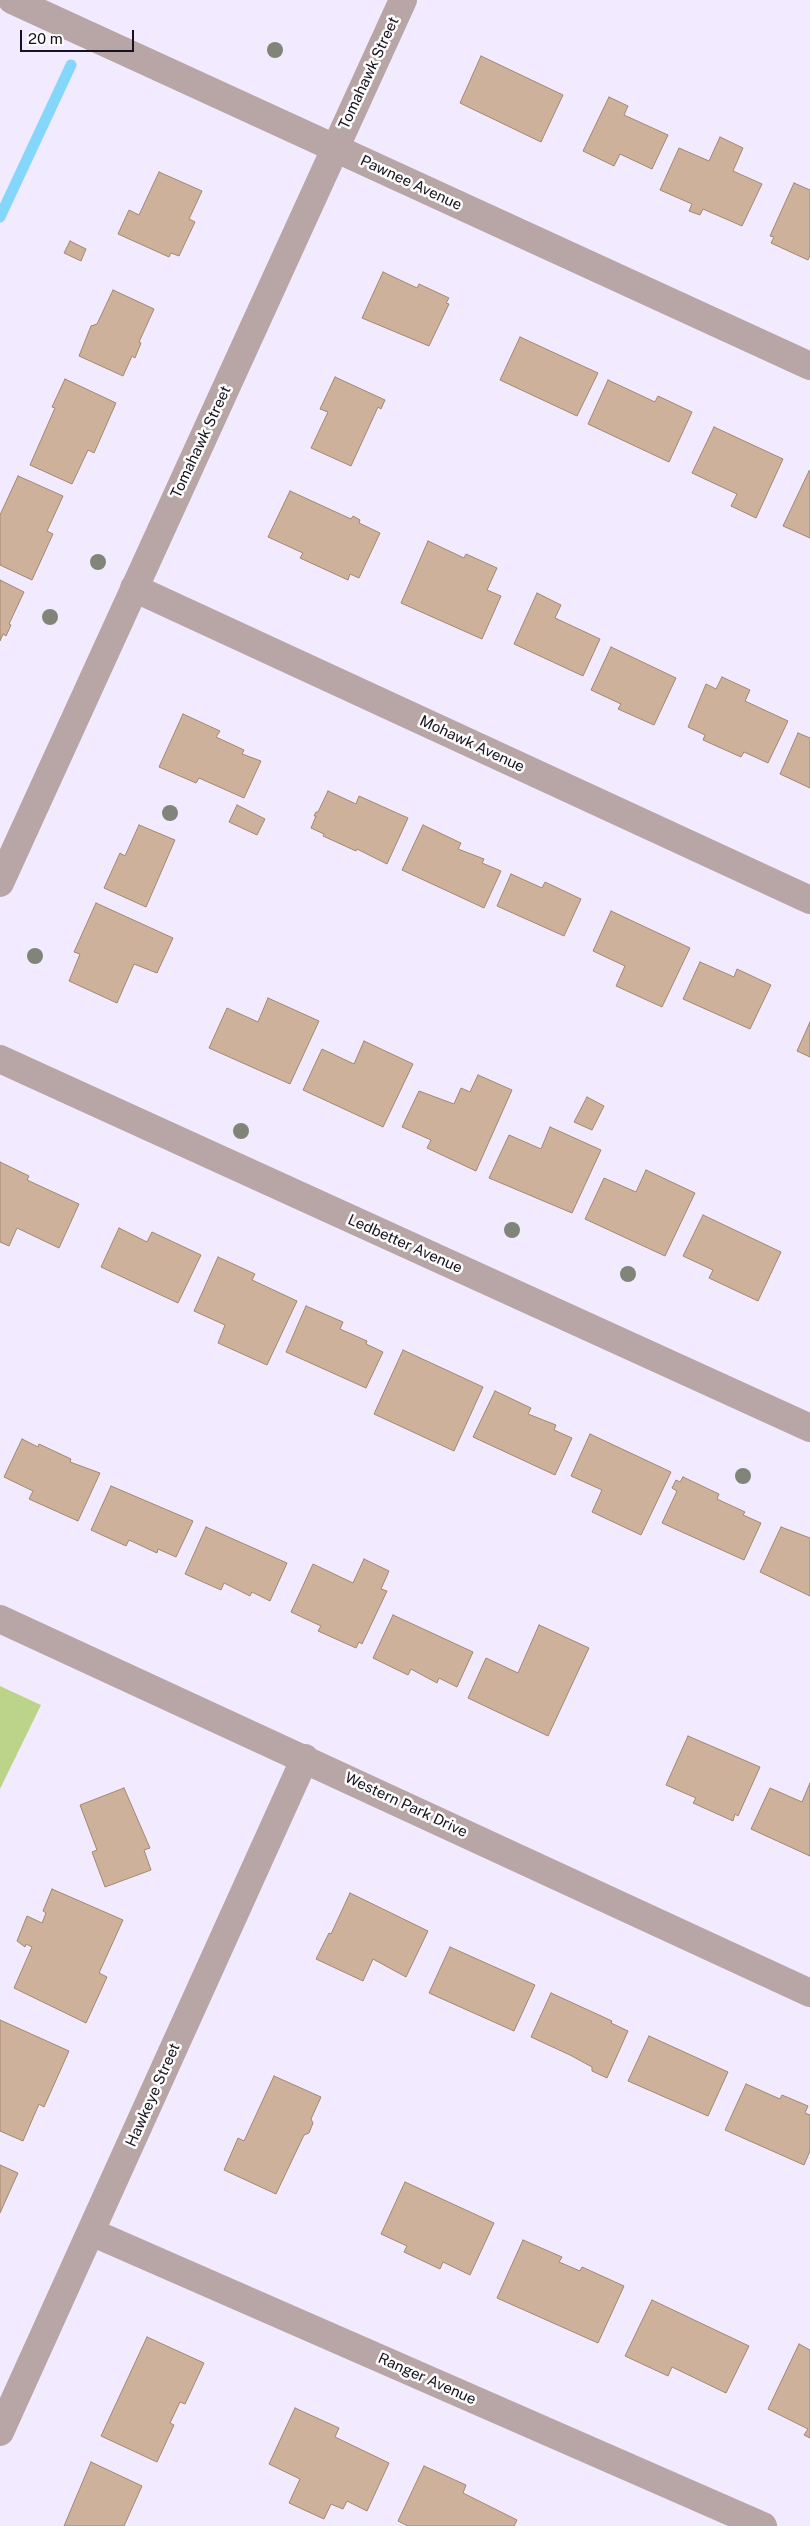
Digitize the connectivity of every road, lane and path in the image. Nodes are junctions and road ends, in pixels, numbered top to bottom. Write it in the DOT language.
graph roads {
  1 [pos="12,0"];
  2 [pos="403,0"];
  3 [pos="335,148"];
  4 [pos="810,366"];
  5 [pos="134,588"];
  6 [pos="0,883"];
  7 [pos="810,900"];
  8 [pos="0,1059"];
  9 [pos="810,1428"];
  10 [pos="0,1618"];
  11 [pos="305,1758"];
  12 [pos="810,1993"];
  13 [pos="91,2232"];
  14 [pos="0,2432"];
  15 [pos="762,2526"];
  1 -- 3 [label="street, Pawnee Avenue"];
  2 -- 3 [label="street, Tomahawk Street"];
  3 -- 4 [label="street, Pawnee Avenue"];
  3 -- 5 [label="street, Tomahawk Street"];
  5 -- 6 [label="street, Tomahawk Street"];
  5 -- 7 [label="street, Mohawk Avenue"];
  8 -- 9 [label="street, Ledbetter Avenue"];
  10 -- 11 [label="street, Western Park Drive"];
  11 -- 12 [label="street, Western Park Drive"];
  11 -- 13 [label="street, Hawkeye Street"];
  13 -- 14 [label="street, Hawkeye Street"];
  13 -- 15 [label="street, Ranger Avenue"];
}
